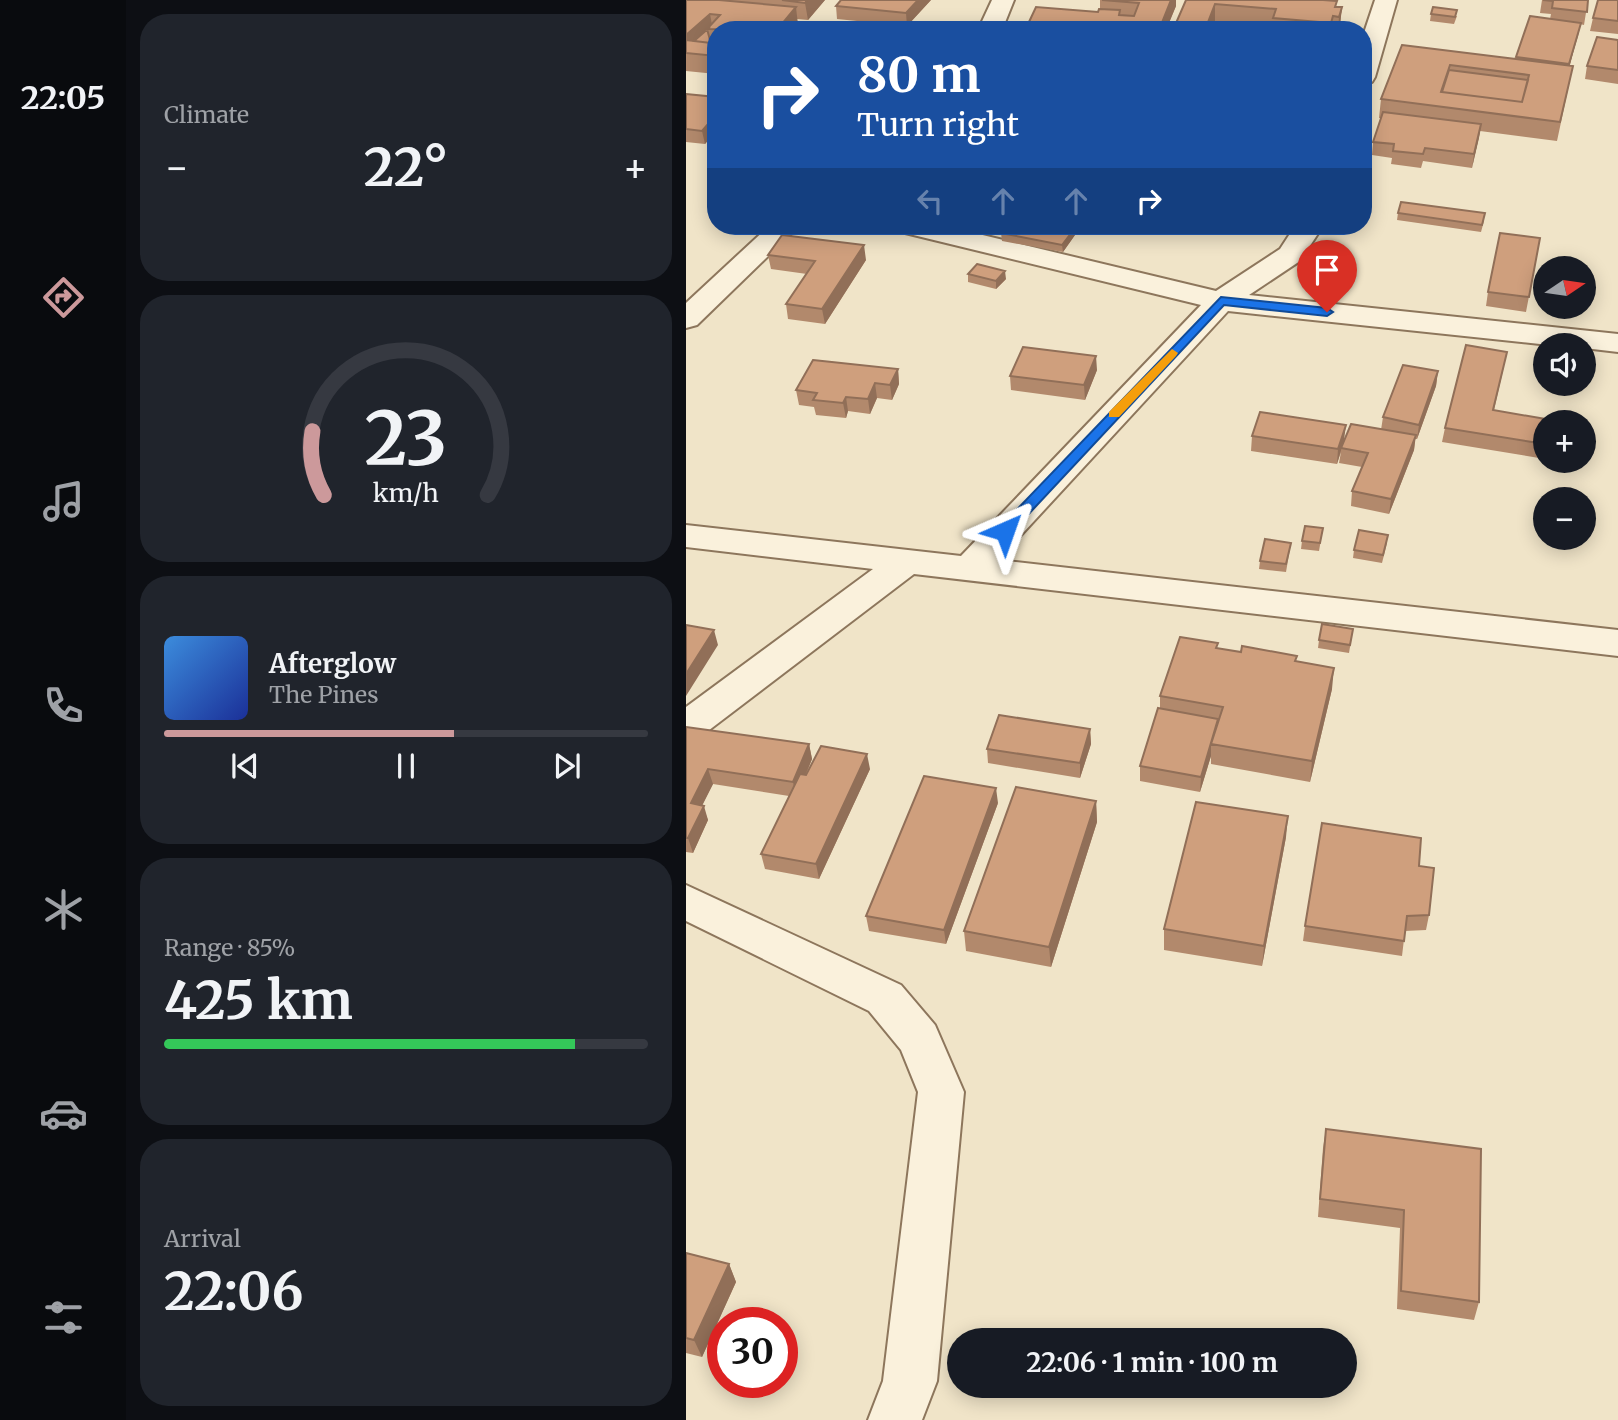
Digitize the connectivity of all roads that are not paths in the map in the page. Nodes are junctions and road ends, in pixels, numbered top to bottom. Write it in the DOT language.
graph roads {
  1 [pos="1003,0"];
  2 [pos="1386,0"];
  3 [pos="994,21"];
  4 [pos="1372,47"];
  5 [pos="775,235"];
  6 [pos="948,235"];
  7 [pos="1303,235"];
  8 [pos="1221,301"];
  9 [pos="686,319"];
  10 [pos="1618,343"];
  11 [pos="686,536"];
  12 [pos="906,562"];
  13 [pos="969,569"];
  14 [pos="1618,643"];
  15 [pos="686,727"];
  16 [pos="686,902"];
  17 [pos="895,1420"];
  1 -- 3 [label="street"];
  2 -- 4 [label="street"];
  5 -- 9 [label="street"];
  6 -- 8 [label="street"];
  7 -- 8 [label="street"];
  8 -- 10 [label="street"];
  8 -- 13 [label="street"];
  11 -- 12 [label="street"];
  12 -- 13 [label="street"];
  12 -- 15 [label="street"];
  13 -- 14 [label="street"];
  16 -- 17 [label="street"];
}
